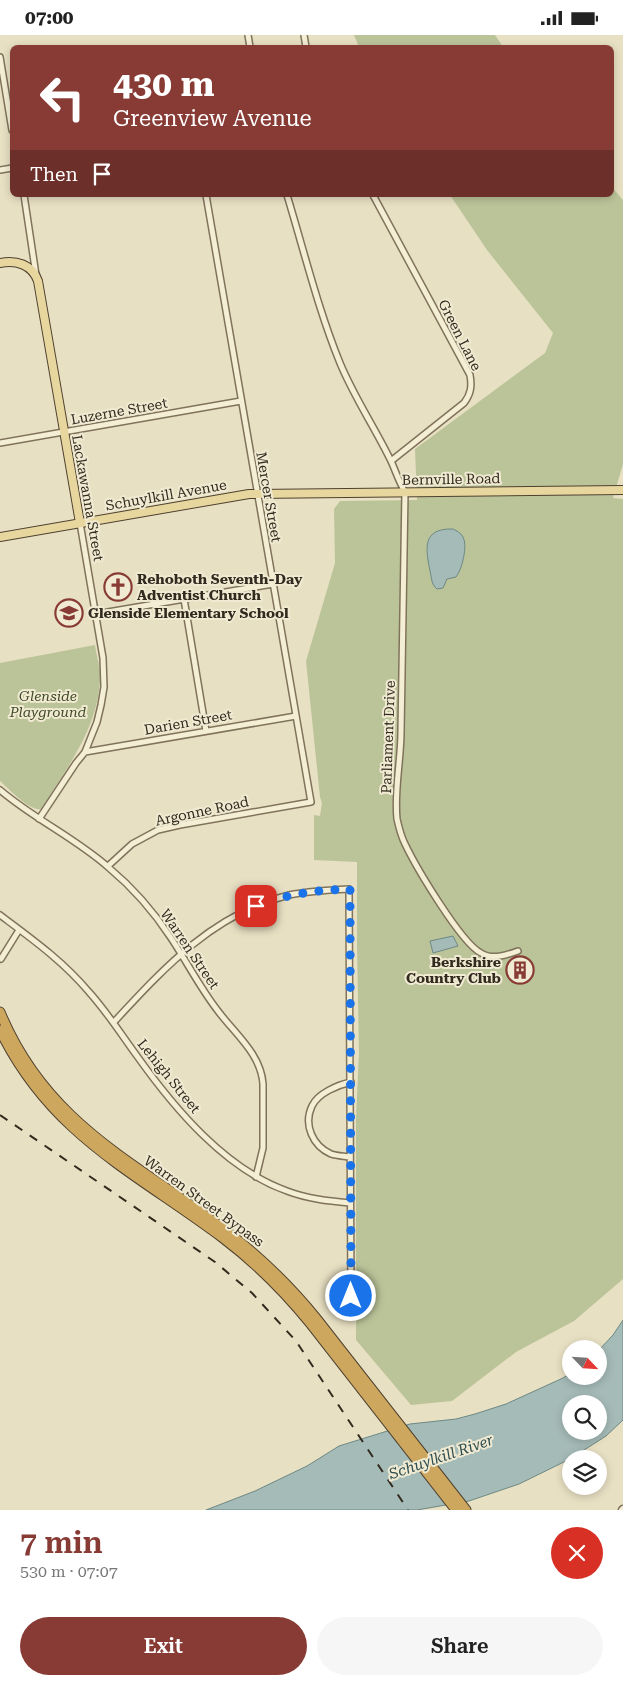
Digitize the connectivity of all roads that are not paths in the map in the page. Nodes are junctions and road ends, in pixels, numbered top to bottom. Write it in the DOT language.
graph roads {
  1 [pos="0,57"];
  2 [pos="2,79"];
  3 [pos="10,120"];
  4 [pos="24,197"];
  5 [pos="206,197"];
  6 [pos="288,197"];
  7 [pos="374,197"];
  8 [pos="0,263"];
  9 [pos="36,275"];
  10 [pos="241,401"];
  11 [pos="64,432"];
  12 [pos="0,443"];
  13 [pos="390,461"];
  14 [pos="623,490"];
  15 [pos="405,492"];
  16 [pos="257,494"];
  17 [pos="278,494"];
  18 [pos="80,523"];
  19 [pos="0,537"];
  20 [pos="273,584"];
  21 [pos="184,599"];
  22 [pos="96,614"];
  23 [pos="296,715"];
  24 [pos="206,731"];
  25 [pos="85,752"];
  26 [pos="0,790"];
  27 [pos="311,802"];
  28 [pos="39,819"];
  29 [pos="108,866"];
  30 [pos="0,915"];
  31 [pos="19,930"];
  32 [pos="518,951"];
  33 [pos="180,953"];
  34 [pos="1,959"];
  35 [pos="0,1012"];
  36 [pos="114,1023"];
  37 [pos="0,1030"];
  38 [pos="350,1082"];
  39 [pos="350,1157"];
  40 [pos="256,1177"];
  41 [pos="350,1203"];
  42 [pos="347,1308"];
  43 [pos="375,1400"];
  44 [pos="456,1510"];
  45 [pos="466,1510"];
  1 -- 2 [label="street"];
  2 -- 3 [label="street"];
  4 -- 9 [label="street, Lackawanna Street"];
  5 -- 10 [label="street, Mercer Street"];
  6 -- 13 [label="street, Parliament Drive"];
  7 -- 13 [label="street, Green Lane"];
  8 -- 9 [label="main road"];
  9 -- 11 [label="main road, Lackawanna Street"];
  10 -- 11 [label="street, Luzerne Street"];
  10 -- 16 [label="street, Mercer Street"];
  11 -- 12 [label="street, Luzerne Street"];
  11 -- 18 [label="main road, Lackawanna Street"];
  13 -- 15 [label="street, Parliament Drive"];
  14 -- 15 [label="main road, Bernville Road"];
  15 -- 17 [label="main road, Bernville Road"];
  15 -- 32 [label="street, Parliament Drive"];
  16 -- 17 [label="main road, Schuylkill Avenue"];
  16 -- 18 [label="main road, Schuylkill Avenue"];
  16 -- 20 [label="street, Mercer Street"];
  18 -- 19 [label="main road, Schuylkill Avenue"];
  18 -- 22 [label="street, Lackawanna Street"];
  20 -- 21 [label="street"];
  20 -- 23 [label="street, Mercer Street"];
  21 -- 22 [label="street"];
  21 -- 24 [label="street"];
  22 -- 25 [label="street, Lackawanna Street"];
  23 -- 24 [label="street, Darien Street"];
  23 -- 27 [label="street, Mercer Street"];
  24 -- 25 [label="street, Darien Street"];
  25 -- 28 [label="street, Lackawanna Street"];
  26 -- 28 [label="street, Warren Street"];
  27 -- 29 [label="street, Argonne Road"];
  28 -- 29 [label="street, Warren Street"];
  29 -- 33 [label="street, Warren Street"];
  30 -- 31 [label="street, Lehigh Street"];
  31 -- 34 [label="street"];
  31 -- 36 [label="street, Lehigh Street"];
  33 -- 36 [label="street"];
  33 -- 38 [label="street"];
  33 -- 40 [label="street, Warren Street"];
  35 -- 43 [label="highway, Warren Street Bypass"];
  36 -- 40 [label="street, Lehigh Street"];
  37 -- 43 [label="highway, Warren Street Bypass"];
  38 -- 39 [label="street"];
  38 -- 39 [label="street"];
  39 -- 41 [label="street"];
  40 -- 41 [label="street, Lehigh Street"];
  41 -- 42 [label="street"];
  43 -- 44 [label="highway, Warren Street Bypass"];
  43 -- 45 [label="highway, Warren Street Bypass"];
}
